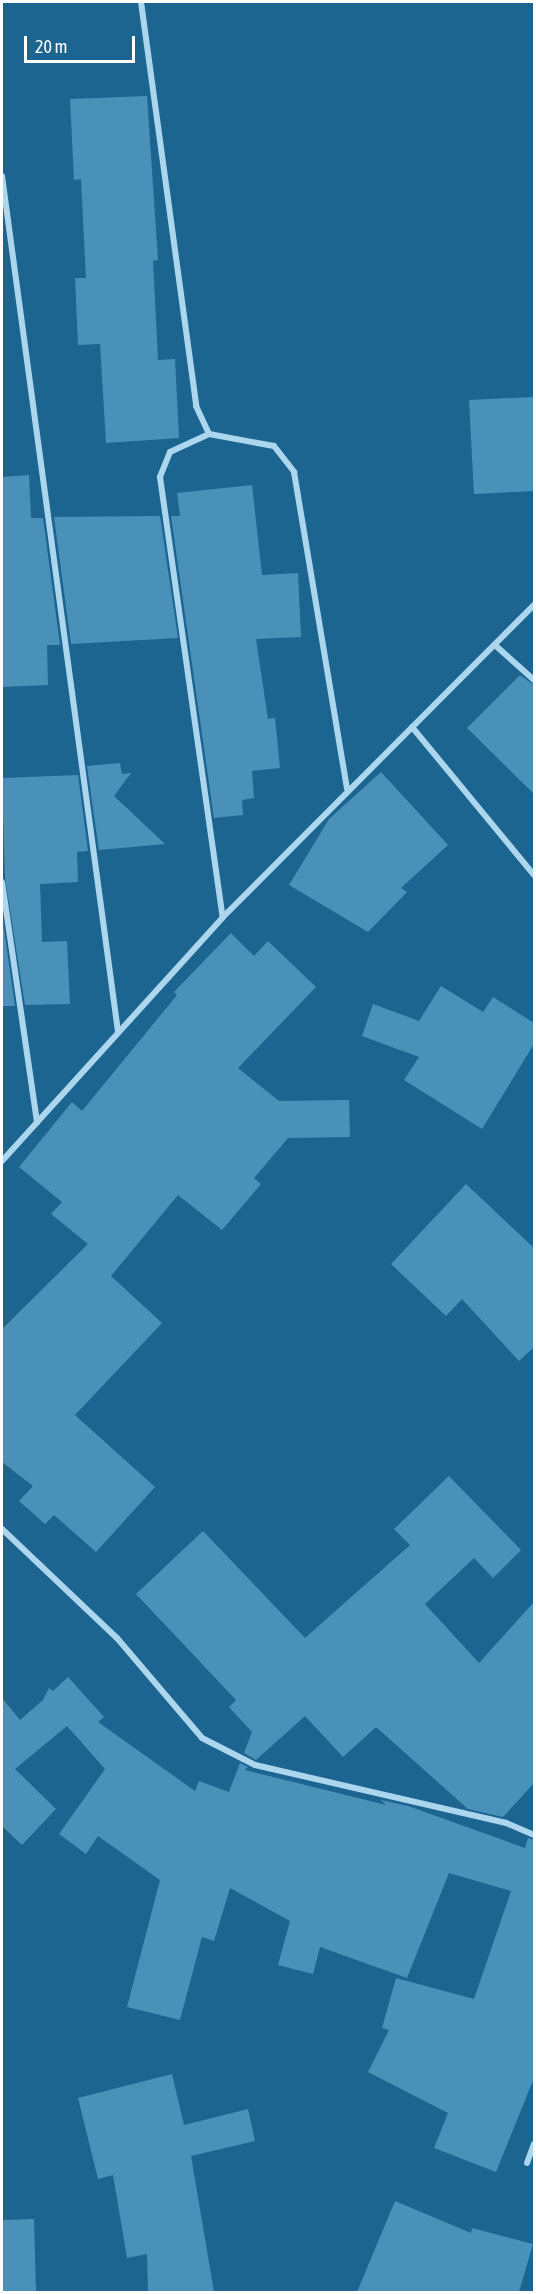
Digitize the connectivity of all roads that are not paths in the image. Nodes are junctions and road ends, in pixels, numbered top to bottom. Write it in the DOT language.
graph roads {
  1 [pos="141,2"];
  2 [pos="2,176"];
  3 [pos="209,434"];
  4 [pos="534,605"];
  5 [pos="496,646"];
  6 [pos="534,680"];
  7 [pos="411,727"];
  8 [pos="347,789"];
  9 [pos="534,875"];
  10 [pos="2,882"];
  11 [pos="223,917"];
  12 [pos="118,1032"];
  13 [pos="37,1122"];
  14 [pos="2,1161"];
  15 [pos="2,1529"];
  16 [pos="534,1835"];
  17 [pos="534,2144"];
  18 [pos="527,2163"];
  1 -- 3 [label="street"];
  2 -- 12 [label="street"];
  3 -- 8 [label="street"];
  3 -- 11 [label="street"];
  4 -- 5 [label="street"];
  5 -- 6 [label="street"];
  5 -- 7 [label="street"];
  7 -- 8 [label="street"];
  7 -- 9 [label="street"];
  8 -- 11 [label="street"];
  10 -- 13 [label="street"];
  11 -- 12 [label="street"];
  12 -- 13 [label="street"];
  13 -- 14 [label="street"];
  15 -- 16 [label="street"];
  17 -- 18 [label="street"];
}
